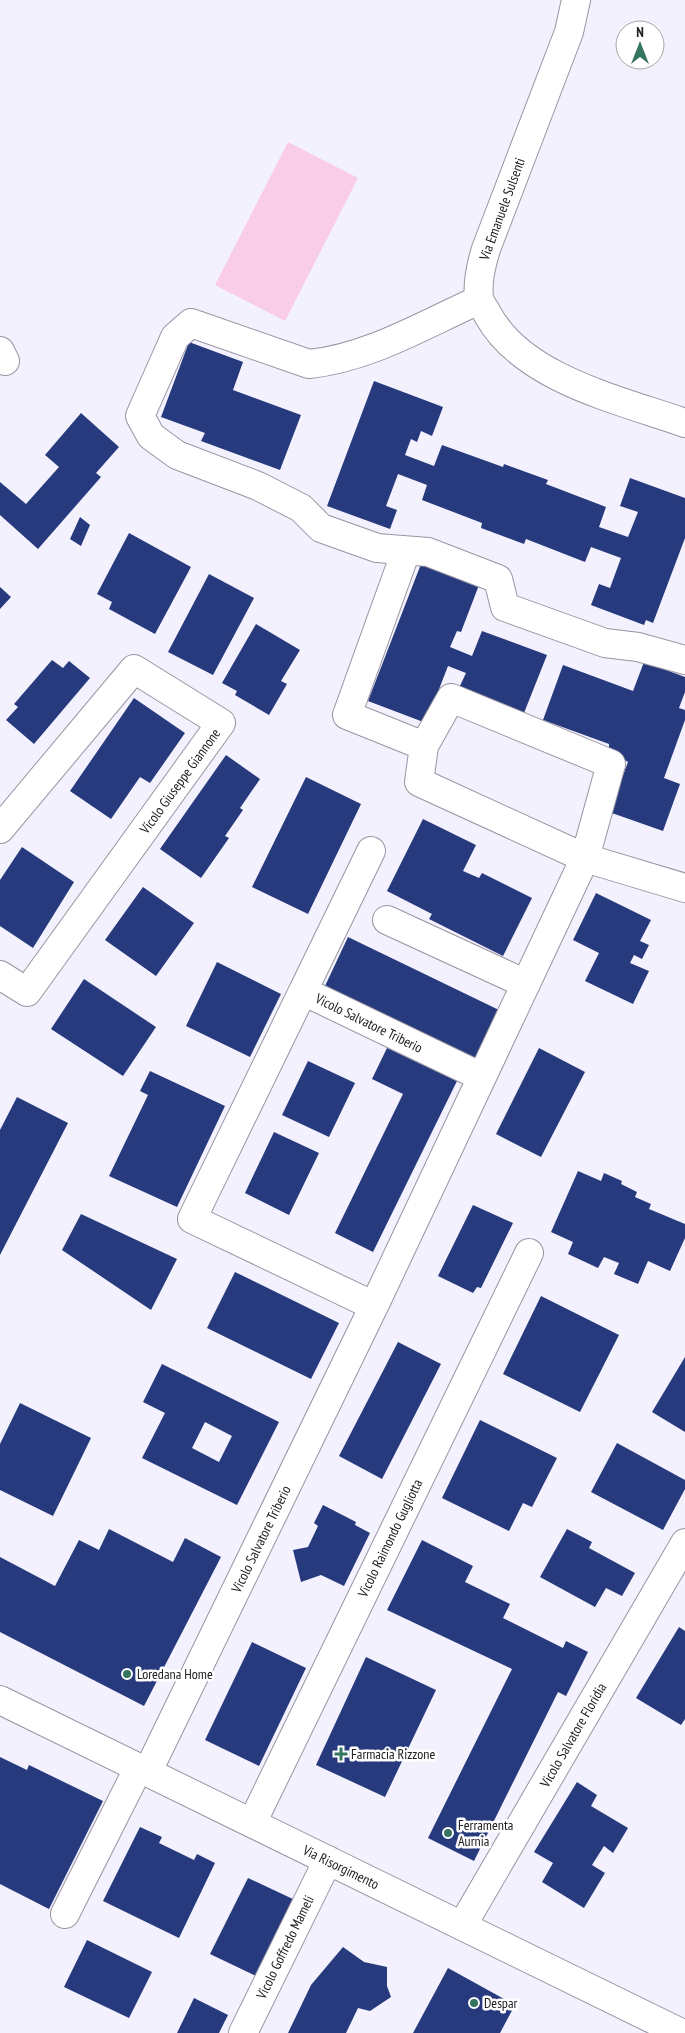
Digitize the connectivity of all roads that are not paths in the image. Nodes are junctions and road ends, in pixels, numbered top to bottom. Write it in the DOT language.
graph roads {
  1 [pos="576,0"];
  2 [pos="479,300"];
  3 [pos="685,423"];
  4 [pos="406,551"];
  5 [pos="685,660"];
  6 [pos="424,746"];
  7 [pos="0,829"];
  8 [pos="371,851"];
  9 [pos="585,858"];
  10 [pos="685,888"];
  11 [pos="387,920"];
  12 [pos="0,976"];
  13 [pos="526,984"];
  14 [pos="303,991"];
  15 [pos="482,1077"];
  16 [pos="529,1253"];
  17 [pos="374,1306"];
  18 [pos="685,1543"];
  19 [pos="0,1700"];
  20 [pos="144,1769"];
  21 [pos="252,1823"];
  22 [pos="328,1860"];
  23 [pos="65,1914"];
  24 [pos="462,1926"];
  25 [pos="243,2033"];
  26 [pos="682,2033"];
  1 -- 2 [label="street, Via Emanuele Sulsenti"];
  2 -- 3 [label="street, Via Emanuele Sulsenti"];
  2 -- 4 [label="street"];
  4 -- 5 [label="street"];
  4 -- 6 [label="street"];
  6 -- 9 [label="street"];
  6 -- 9 [label="street"];
  7 -- 12 [label="street, Vicolo Giuseppe Giannone"];
  8 -- 14 [label="street"];
  9 -- 10 [label="street"];
  9 -- 13 [label="street"];
  11 -- 13 [label="street"];
  13 -- 15 [label="street"];
  14 -- 15 [label="street, Vicolo Salvatore Triberio"];
  14 -- 17 [label="street, Vicolo Salvatore Triberio"];
  15 -- 17 [label="street, Vicolo Salvatore Triberio"];
  16 -- 21 [label="street, Vicolo Raimondo Gugliotta"];
  17 -- 20 [label="street, Vicolo Salvatore Triberio"];
  18 -- 24 [label="street, Vicolo Salvatore Floridia"];
  19 -- 20 [label="street, Via Risorgimento"];
  20 -- 21 [label="street, Via Risorgimento"];
  20 -- 23 [label="street, Vicolo Salvatore Triberio"];
  21 -- 22 [label="street, Via Risorgimento"];
  22 -- 24 [label="street, Via Risorgimento"];
  22 -- 25 [label="street, Vicolo Goffredo Mameli"];
  24 -- 26 [label="street, Via Risorgimento"];
}
